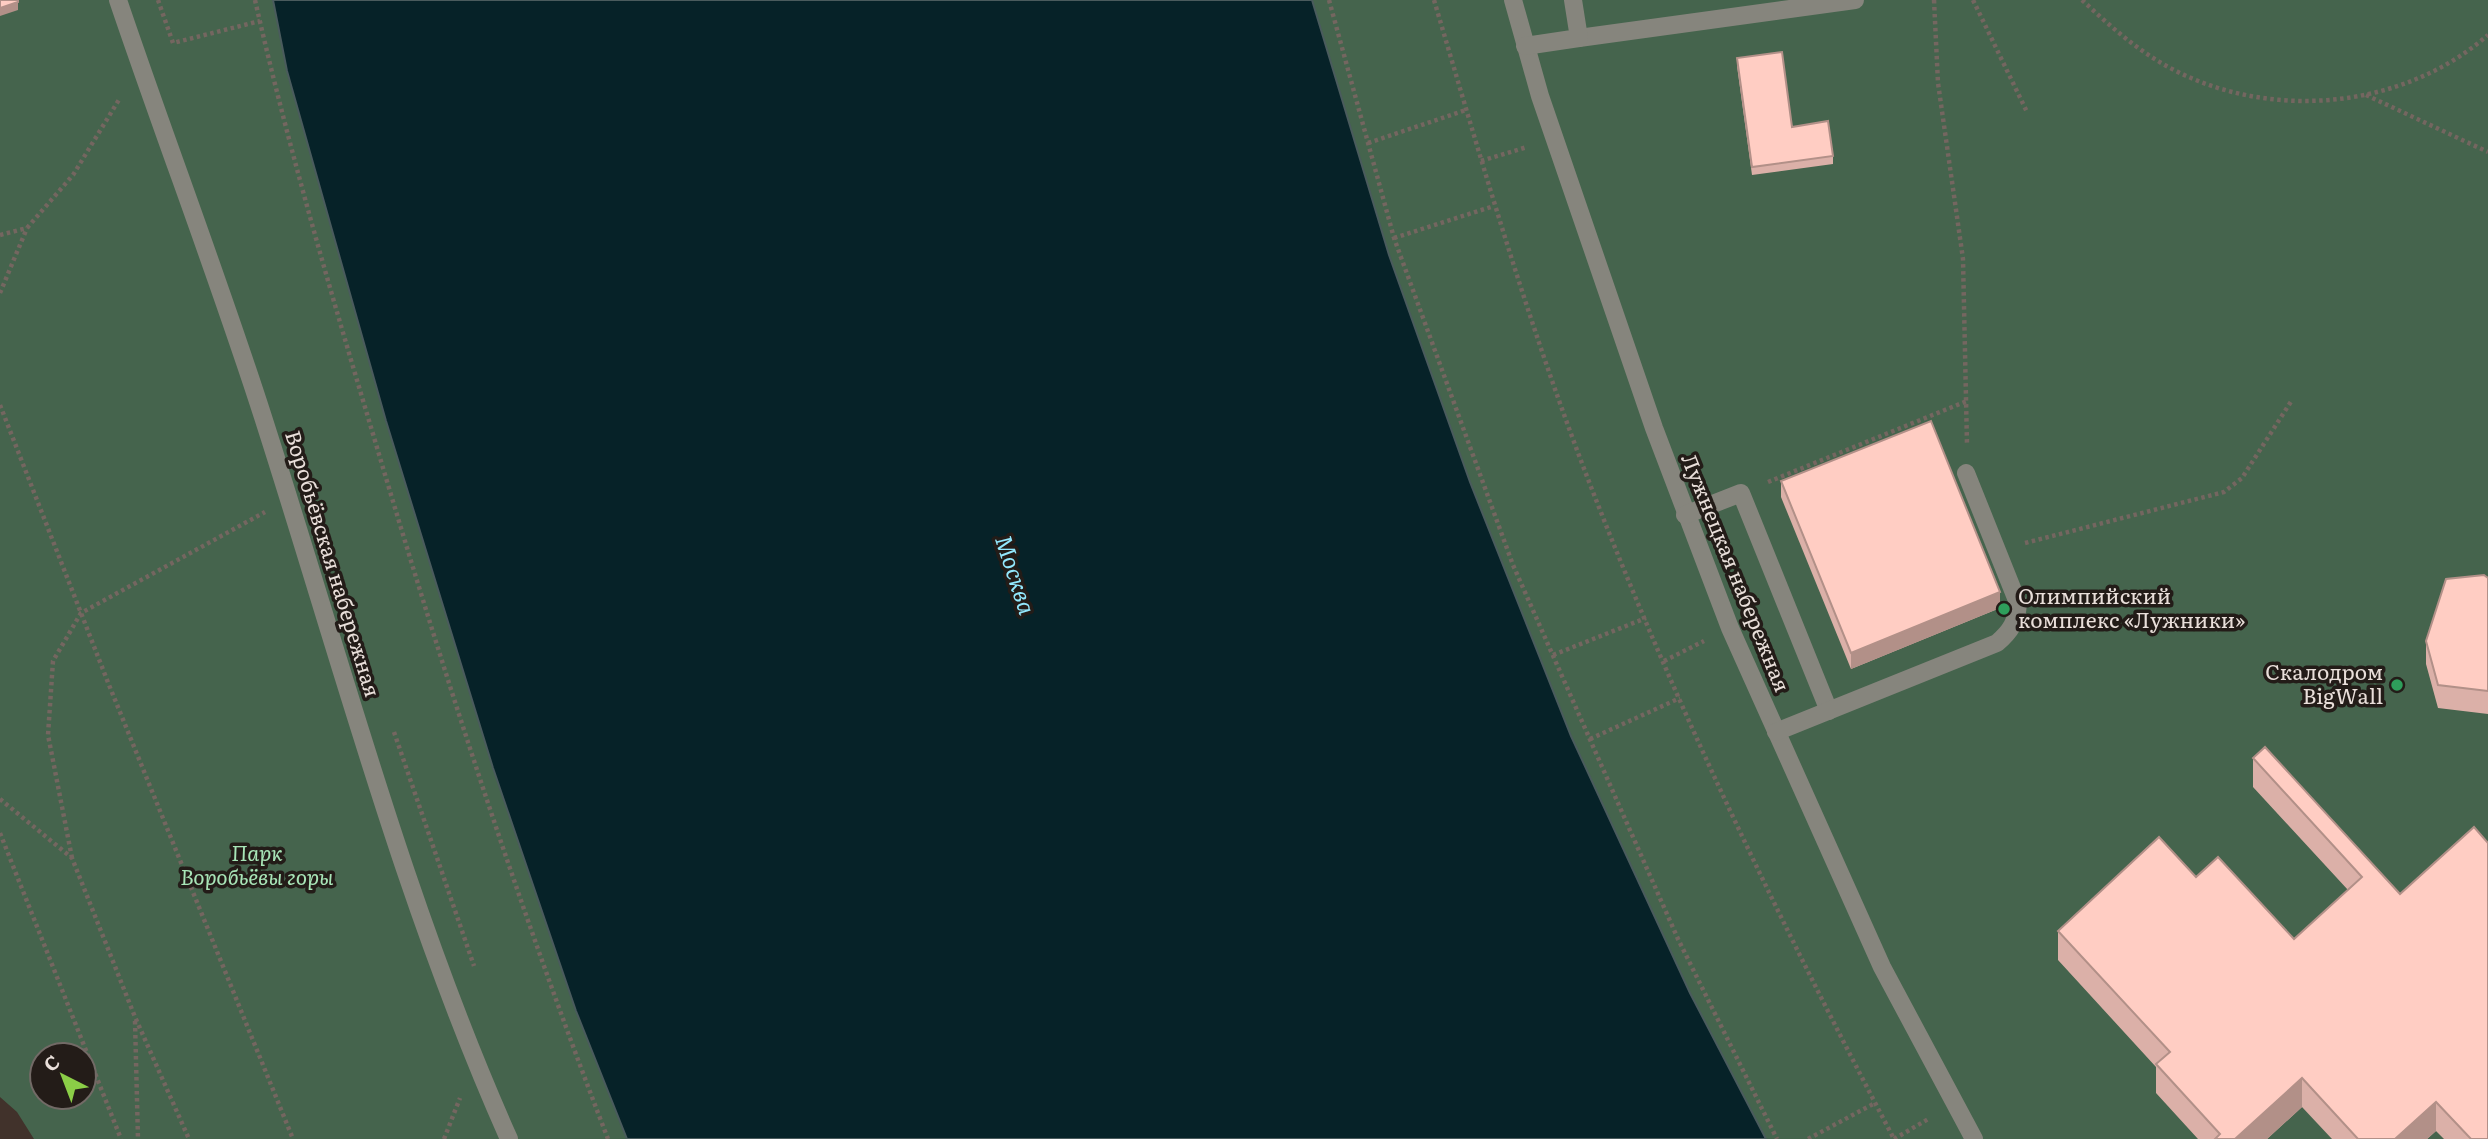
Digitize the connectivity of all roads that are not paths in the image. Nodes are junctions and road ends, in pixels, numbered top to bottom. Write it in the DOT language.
graph roads {
  1 [pos="118,0"];
  2 [pos="1513,0"];
  3 [pos="1573,0"];
  4 [pos="1855,0"];
  5 [pos="1579,38"];
  6 [pos="1524,46"];
  7 [pos="1966,472"];
  8 [pos="1685,515"];
  9 [pos="1829,711"];
  10 [pos="1776,732"];
  11 [pos="509,1139"];
  12 [pos="1974,1139"];
  1 -- 11 [label="street, Воробьёвская набережная"];
  2 -- 6 [label="street, Лужнецкая набережная"];
  3 -- 5 [label="street"];
  4 -- 5 [label="street"];
  5 -- 6 [label="street"];
  6 -- 8 [label="street, Лужнецкая набережная"];
  7 -- 9 [label="street"];
  8 -- 9 [label="street"];
  8 -- 10 [label="street, Лужнецкая набережная"];
  9 -- 10 [label="street"];
  10 -- 12 [label="street, Лужнецкая набережная"];
}
